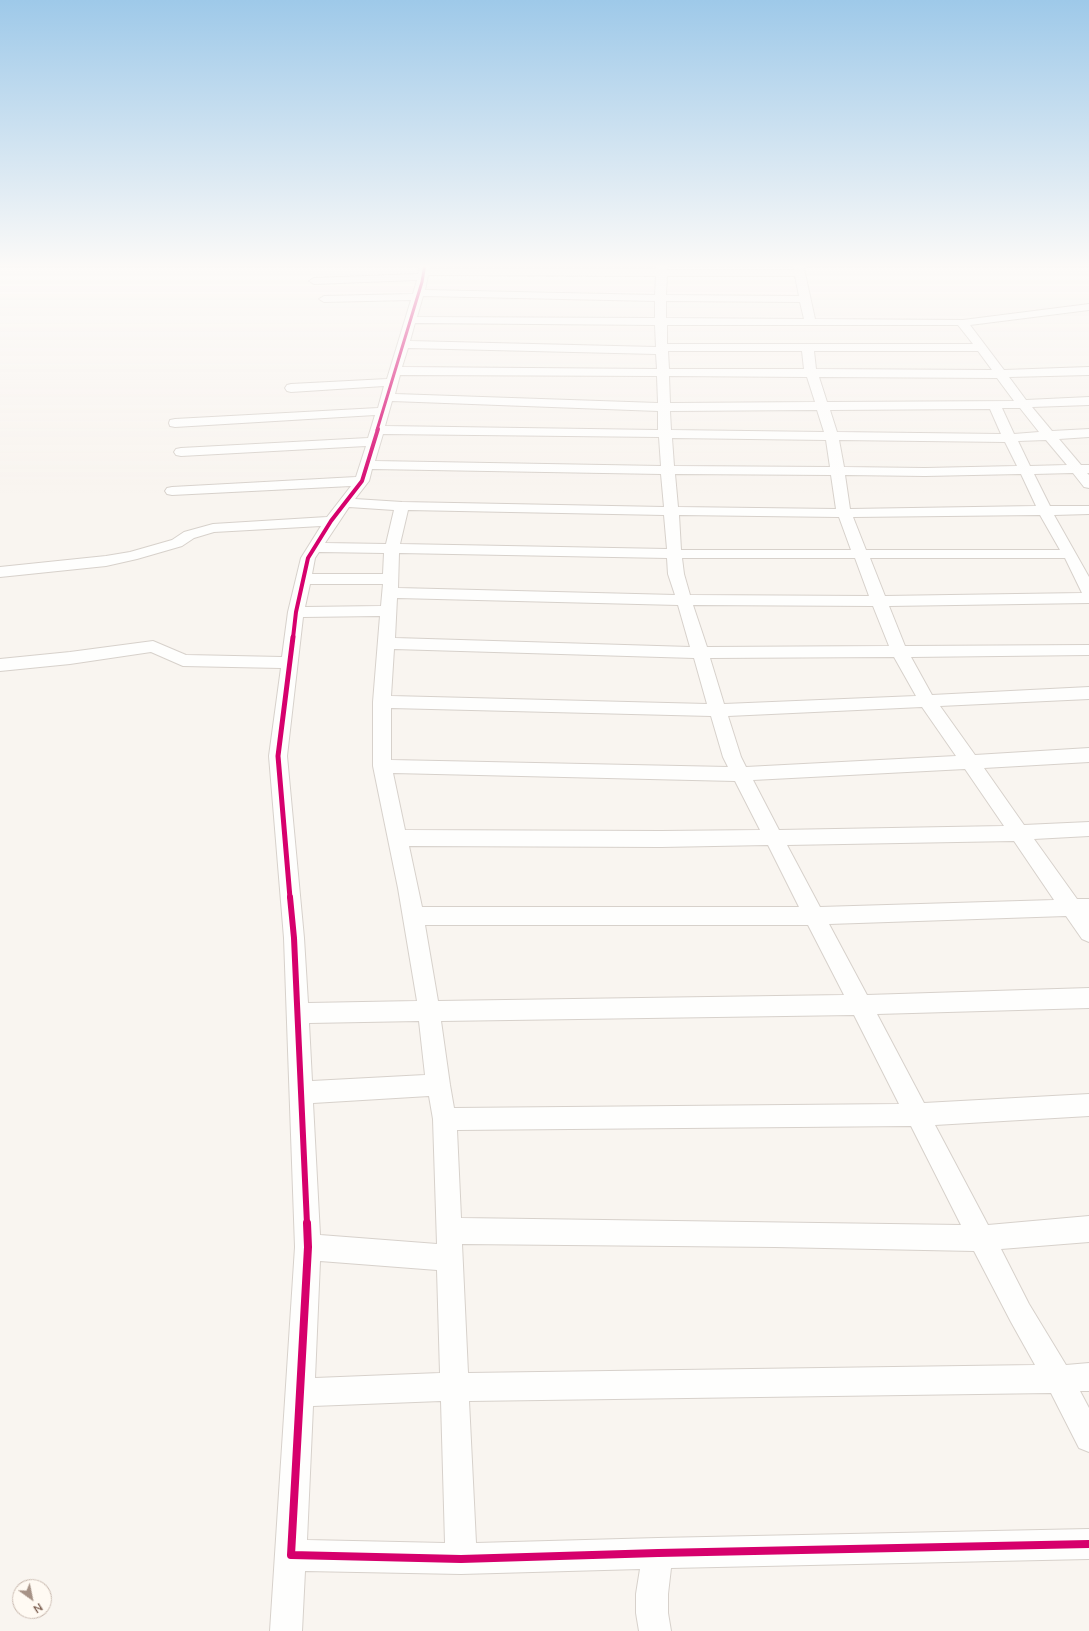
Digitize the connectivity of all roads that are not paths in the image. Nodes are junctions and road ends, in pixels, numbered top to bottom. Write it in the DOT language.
graph roads {
  1 [pos="404,340"];
  2 [pos="662,340"];
  3 [pos="975,340"];
  4 [pos="403,344"];
  5 [pos="808,348"];
  6 [pos="981,348"];
  7 [pos="662,349"];
  8 [pos="663,371"];
  9 [pos="1089,371"];
  10 [pos="812,373"];
  11 [pos="1001,374"];
  12 [pos="291,388"];
  13 [pos="1089,401"];
  14 [pos="1023,404"];
  15 [pos="385,405"];
  16 [pos="823,405"];
  17 [pos="994,405"];
  18 [pos="664,407"];
  19 [pos="175,423"];
  20 [pos="665,433"];
  21 [pos="1089,433"];
  22 [pos="1050,435"];
  23 [pos="832,436"];
  24 [pos="1010,438"];
  25 [pos="181,452"];
  26 [pos="1083,469"];
  27 [pos="668,470"];
  28 [pos="1026,471"];
  29 [pos="837,472"];
  30 [pos="365,473"];
  31 [pos="1089,484"];
  32 [pos="172,491"];
  33 [pos="345,503"];
  34 [pos="402,506"];
  35 [pos="1089,510"];
  36 [pos="671,511"];
  37 [pos="1045,511"];
  38 [pos="844,512"];
  39 [pos="331,522"];
  40 [pos="314,547"];
  41 [pos="392,549"];
  42 [pos="674,554"];
  43 [pos="861,554"];
  44 [pos="1070,554"];
  45 [pos="0,572"];
  46 [pos="303,579"];
  47 [pos="1089,592"];
  48 [pos="390,595"];
  49 [pos="1089,598"];
  50 [pos="683,600"];
  51 [pos="880,601"];
  52 [pos="296,612"];
  53 [pos="386,643"];
  54 [pos="1089,650"];
  55 [pos="899,651"];
  56 [pos="700,654"];
  57 [pos="290,663"];
  58 [pos="0,664"];
  59 [pos="1089,693"];
  60 [pos="927,701"];
  61 [pos="382,702"];
  62 [pos="718,710"];
  63 [pos="1089,755"];
  64 [pos="969,762"];
  65 [pos="382,766"];
  66 [pos="741,774"];
  67 [pos="1089,829"];
  68 [pos="1018,832"];
  69 [pos="773,836"];
  70 [pos="397,838"];
  71 [pos="1080,907"];
  72 [pos="413,916"];
  73 [pos="814,916"];
  74 [pos="1089,933"];
  75 [pos="1089,998"];
  76 [pos="861,1005"];
  77 [pos="429,1010"];
  78 [pos="298,1013"];
  79 [pos="438,1084"];
  80 [pos="301,1093"];
  81 [pos="1089,1105"];
  82 [pos="918,1115"];
  83 [pos="445,1119"];
  84 [pos="1089,1229"];
  85 [pos="450,1231"];
  86 [pos="981,1238"];
  87 [pos="308,1247"];
  88 [pos="451,1258"];
  89 [pos="1089,1377"];
  90 [pos="1059,1379"];
  91 [pos="455,1388"];
  92 [pos="301,1392"];
  93 [pos="1089,1438"];
  94 [pos="1089,1544"];
  95 [pos="658,1553"];
  96 [pos="291,1555"];
  97 [pos="461,1559"];
  98 [pos="286,1631"];
  99 [pos="655,1631"];
  1 -- 4 [label="street"];
  2 -- 7 [label="street"];
  3 -- 6 [label="street"];
  4 -- 7 [label="street"];
  4 -- 15 [label="street"];
  5 -- 6 [label="street"];
  5 -- 7 [label="street"];
  5 -- 10 [label="street"];
  6 -- 11 [label="street"];
  7 -- 8 [label="street"];
  8 -- 10 [label="street"];
  8 -- 15 [label="street"];
  8 -- 18 [label="street"];
  9 -- 11 [label="street"];
  10 -- 11 [label="street"];
  10 -- 16 [label="street"];
  11 -- 14 [label="street"];
  12 -- 15 [label="street"];
  13 -- 14 [label="street"];
  14 -- 17 [label="street"];
  14 -- 22 [label="street"];
  15 -- 18 [label="street"];
  15 -- 19 [label="street"];
  15 -- 20 [label="street"];
  15 -- 25 [label="street"];
  15 -- 30 [label="street"];
  16 -- 17 [label="street"];
  16 -- 18 [label="street"];
  16 -- 23 [label="street"];
  17 -- 24 [label="street"];
  18 -- 20 [label="street"];
  20 -- 23 [label="street"];
  20 -- 27 [label="street"];
  21 -- 22 [label="street"];
  22 -- 24 [label="street"];
  22 -- 26 [label="street"];
  23 -- 24 [label="street"];
  23 -- 29 [label="street"];
  24 -- 28 [label="street"];
  26 -- 28 [label="street"];
  26 -- 31 [label="street"];
  27 -- 29 [label="street"];
  27 -- 30 [label="street"];
  27 -- 36 [label="street"];
  28 -- 29 [label="street"];
  28 -- 37 [label="street"];
  29 -- 38 [label="street"];
  30 -- 32 [label="street"];
  30 -- 33 [label="street"];
  33 -- 34 [label="street"];
  33 -- 39 [label="street"];
  34 -- 36 [label="street"];
  34 -- 41 [label="street"];
  35 -- 37 [label="street"];
  36 -- 38 [label="street"];
  36 -- 42 [label="street"];
  37 -- 38 [label="street"];
  37 -- 44 [label="street"];
  38 -- 43 [label="street"];
  39 -- 40 [label="street"];
  39 -- 45 [label="street"];
  40 -- 41 [label="street"];
  40 -- 46 [label="street"];
  41 -- 42 [label="street"];
  41 -- 48 [label="street"];
  42 -- 43 [label="street"];
  42 -- 50 [label="street"];
  43 -- 44 [label="street"];
  43 -- 51 [label="street"];
  44 -- 47 [label="street"];
  46 -- 48 [label="street"];
  46 -- 52 [label="street"];
  48 -- 50 [label="street"];
  48 -- 52 [label="street"];
  48 -- 53 [label="street"];
  49 -- 51 [label="street"];
  50 -- 51 [label="street"];
  50 -- 56 [label="street"];
  51 -- 55 [label="street"];
  52 -- 57 [label="street"];
  53 -- 56 [label="street"];
  53 -- 61 [label="street"];
  54 -- 55 [label="street"];
  55 -- 56 [label="street"];
  55 -- 60 [label="street"];
  56 -- 62 [label="street"];
  57 -- 58 [label="street"];
  57 -- 78 [label="street"];
  59 -- 60 [label="street"];
  60 -- 62 [label="street"];
  60 -- 64 [label="street"];
  61 -- 62 [label="street"];
  61 -- 65 [label="street"];
  62 -- 66 [label="street"];
  63 -- 64 [label="street"];
  64 -- 66 [label="street"];
  64 -- 68 [label="street"];
  65 -- 66 [label="street"];
  65 -- 70 [label="street"];
  66 -- 69 [label="street"];
  67 -- 68 [label="street"];
  68 -- 69 [label="street"];
  68 -- 71 [label="street"];
  69 -- 70 [label="street"];
  69 -- 73 [label="street"];
  70 -- 72 [label="street"];
  71 -- 73 [label="street"];
  71 -- 74 [label="street"];
  72 -- 73 [label="street"];
  72 -- 77 [label="street"];
  73 -- 76 [label="street"];
  75 -- 76 [label="street"];
  76 -- 77 [label="street"];
  76 -- 82 [label="street"];
  77 -- 78 [label="street"];
  77 -- 79 [label="street"];
  78 -- 80 [label="street"];
  79 -- 80 [label="street"];
  79 -- 83 [label="street"];
  80 -- 87 [label="street"];
  81 -- 82 [label="street"];
  82 -- 83 [label="street"];
  82 -- 86 [label="street"];
  83 -- 85 [label="street"];
  84 -- 86 [label="street"];
  85 -- 86 [label="street"];
  85 -- 88 [label="street"];
  86 -- 90 [label="street"];
  87 -- 88 [label="street"];
  87 -- 92 [label="street"];
  88 -- 91 [label="street"];
  89 -- 90 [label="street"];
  90 -- 91 [label="street"];
  90 -- 93 [label="street"];
  91 -- 92 [label="street"];
  91 -- 97 [label="street"];
  92 -- 96 [label="street"];
  94 -- 95 [label="street"];
  95 -- 97 [label="street"];
  95 -- 99 [label="street"];
  96 -- 97 [label="street"];
  96 -- 98 [label="street"];
}
